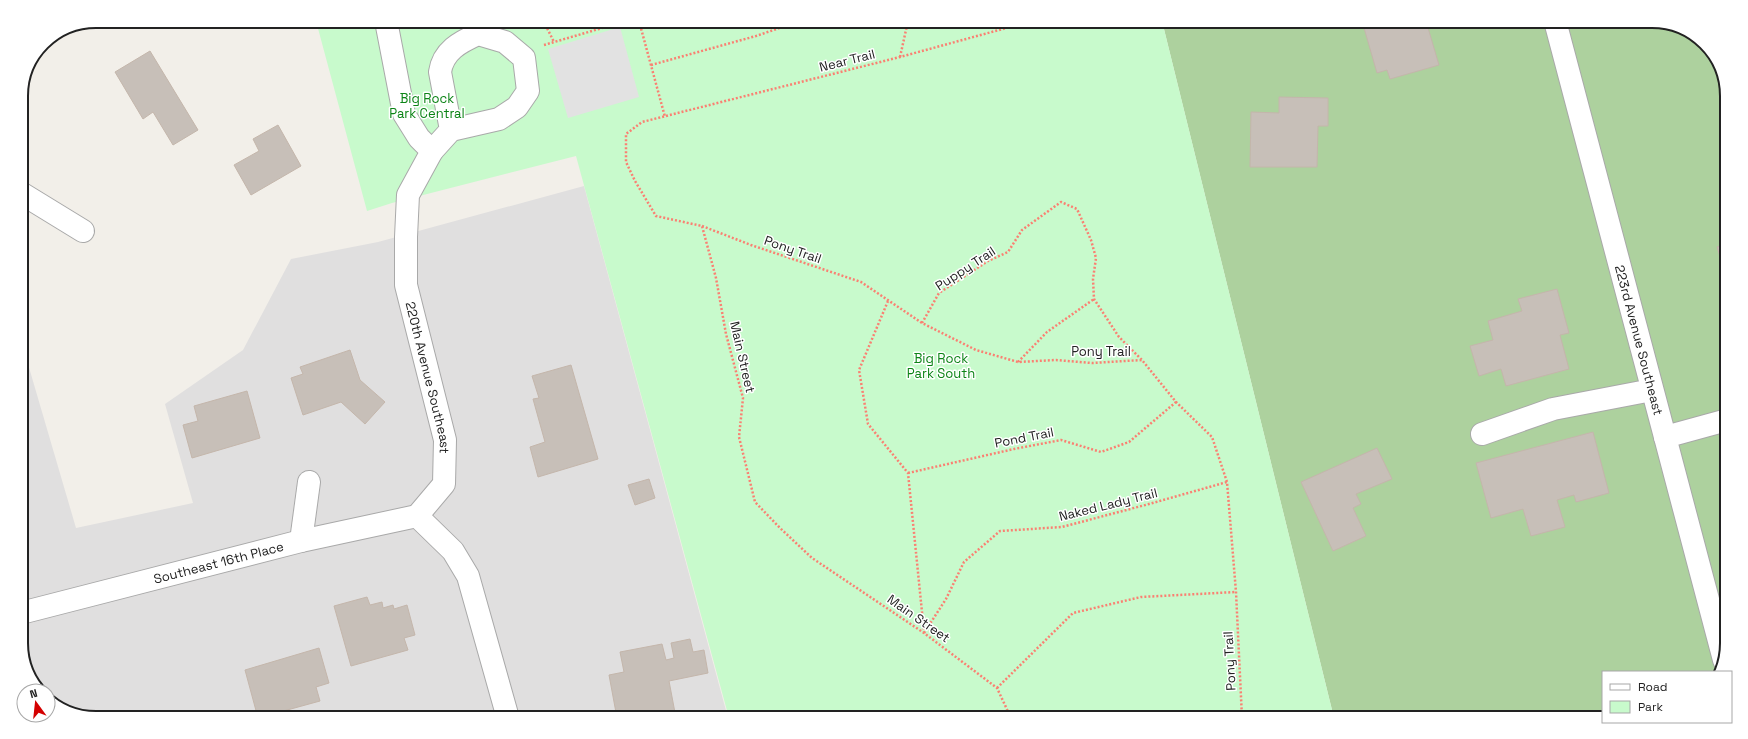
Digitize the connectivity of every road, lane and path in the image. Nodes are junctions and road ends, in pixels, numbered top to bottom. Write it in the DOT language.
graph roads {
  1 [pos="387,28"];
  2 [pos="547,28"];
  3 [pos="601,28"];
  4 [pos="641,28"];
  5 [pos="779,28"];
  6 [pos="906,28"];
  7 [pos="1007,28"];
  8 [pos="1557,28"];
  9 [pos="554,42"];
  10 [pos="524,58"];
  11 [pos="900,58"];
  12 [pos="651,66"];
  13 [pos="665,117"];
  14 [pos="452,130"];
  15 [pos="432,151"];
  16 [pos="28,197"];
  17 [pos="702,226"];
  18 [pos="83,231"];
  19 [pos="1094,299"];
  20 [pos="888,301"];
  21 [pos="922,323"];
  22 [pos="1142,360"];
  23 [pos="1018,362"];
  24 [pos="1652,390"];
  25 [pos="1176,402"];
  26 [pos="1720,422"];
  27 [pos="1482,434"];
  28 [pos="1665,438"];
  29 [pos="908,473"];
  30 [pos="309,482"];
  31 [pos="1227,482"];
  32 [pos="417,516"];
  33 [pos="301,541"];
  34 [pos="1236,592"];
  35 [pos="28,611"];
  36 [pos="924,633"];
  37 [pos="1720,645"];
  38 [pos="997,688"];
  39 [pos="506,711"];
  40 [pos="1008,711"];
  41 [pos="1242,711"];
  1 -- 15 [label="street"];
  2 -- 9 [label="path"];
  3 -- 9 [label="path"];
  4 -- 12 [label="path"];
  5 -- 12 [label="path"];
  6 -- 11 [label="path"];
  7 -- 11 [label="path, Near Trail"];
  8 -- 24 [label="street, 223rd Avenue Southeast"];
  9 -- 10 [label="path"];
  10 -- 14 [label="street"];
  10 -- 14 [label="street"];
  11 -- 13 [label="path, Near Trail"];
  12 -- 13 [label="path"];
  13 -- 17 [label="path"];
  14 -- 15 [label="street, 220th Avenue Southeast"];
  15 -- 32 [label="street, 220th Avenue Southeast"];
  16 -- 18 [label="street"];
  17 -- 20 [label="path, Pony Trail"];
  17 -- 36 [label="path, Main Street"];
  19 -- 21 [label="path, Puppy Trail"];
  19 -- 22 [label="path"];
  19 -- 23 [label="path"];
  20 -- 21 [label="path, Pony Trail"];
  20 -- 29 [label="path"];
  21 -- 23 [label="path, Pony Trail"];
  22 -- 23 [label="path, Pony Trail"];
  22 -- 25 [label="path, Pony Trail"];
  24 -- 27 [label="street"];
  24 -- 28 [label="street, 223rd Avenue Southeast"];
  25 -- 29 [label="path, Pond Trail"];
  25 -- 31 [label="path, Pony Trail"];
  26 -- 28 [label="street"];
  28 -- 37 [label="street, 223rd Avenue Southeast"];
  29 -- 36 [label="path"];
  30 -- 33 [label="street"];
  31 -- 34 [label="path, Pony Trail"];
  31 -- 36 [label="path, Naked Lady Trail"];
  32 -- 33 [label="street, Southeast 16th Place"];
  32 -- 39 [label="street"];
  33 -- 35 [label="street, Southeast 16th Place"];
  34 -- 38 [label="path"];
  34 -- 41 [label="path, Pony Trail"];
  36 -- 38 [label="path, Main Street"];
  38 -- 40 [label="path, Main Street"];
}
